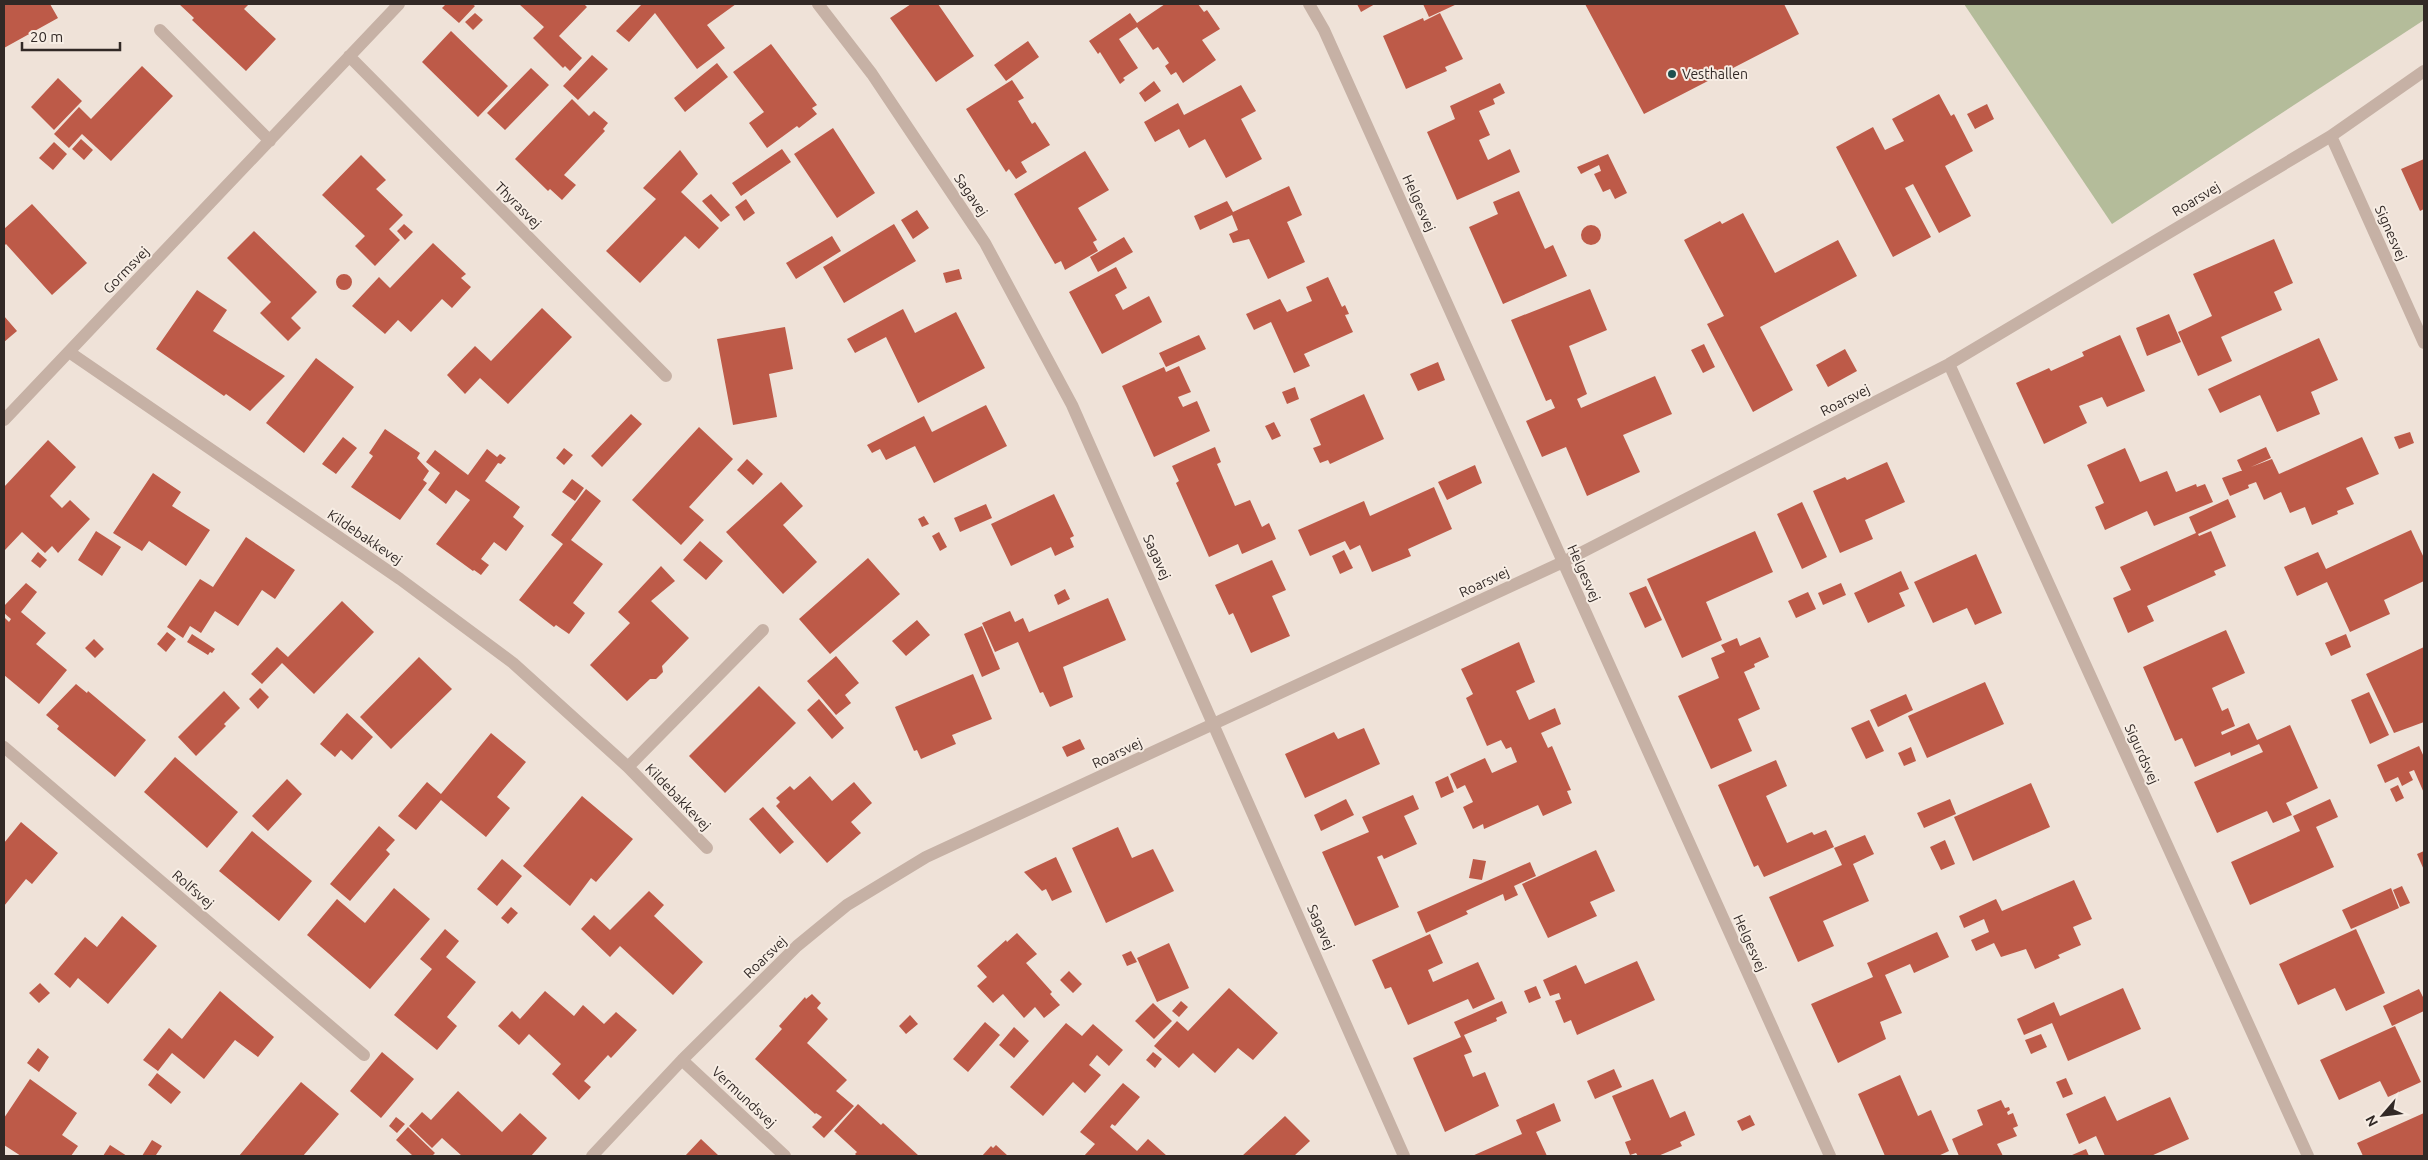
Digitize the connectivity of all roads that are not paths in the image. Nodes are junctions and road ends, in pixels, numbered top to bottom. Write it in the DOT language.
graph roads {
  1 [pos="399,4"];
  2 [pos="818,4"];
  3 [pos="1309,4"];
  4 [pos="160,30"];
  5 [pos="349,56"];
  6 [pos="2424,71"];
  7 [pos="2331,136"];
  8 [pos="270,141"];
  9 [pos="2424,343"];
  10 [pos="69,352"];
  11 [pos="1949,364"];
  12 [pos="666,376"];
  13 [pos="4,420"];
  14 [pos="1563,562"];
  15 [pos="763,630"];
  16 [pos="1215,724"];
  17 [pos="4,747"];
  18 [pos="628,767"];
  19 [pos="707,848"];
  20 [pos="364,1055"];
  21 [pos="682,1060"];
  22 [pos="592,1156"];
  23 [pos="785,1156"];
  24 [pos="1404,1156"];
  25 [pos="1830,1156"];
  26 [pos="2308,1156"];
  1 -- 5 [label="street, Gormsvej"];
  2 -- 16 [label="street, Sagavej"];
  3 -- 14 [label="street, Helgesvej"];
  4 -- 8 [label="street"];
  5 -- 8 [label="street, Gormsvej"];
  5 -- 12 [label="street, Thyrasvej"];
  6 -- 7 [label="street, Roarsvej"];
  7 -- 9 [label="street, Signesvej"];
  7 -- 11 [label="street, Roarsvej"];
  8 -- 10 [label="street, Gormsvej"];
  10 -- 13 [label="street, Gormsvej"];
  10 -- 18 [label="street, Kildebakkevej"];
  11 -- 14 [label="street, Roarsvej"];
  11 -- 26 [label="street, Sigurdsvej"];
  14 -- 16 [label="street, Roarsvej"];
  14 -- 25 [label="street, Helgesvej"];
  15 -- 18 [label="street, Kildebakkevej"];
  16 -- 21 [label="street, Roarsvej"];
  16 -- 24 [label="street, Sagavej"];
  17 -- 20 [label="street, Rolfsvej"];
  18 -- 19 [label="street, Kildebakkevej"];
  21 -- 22 [label="street, Roarsvej"];
  21 -- 23 [label="street, Vermundsvej"];
}
